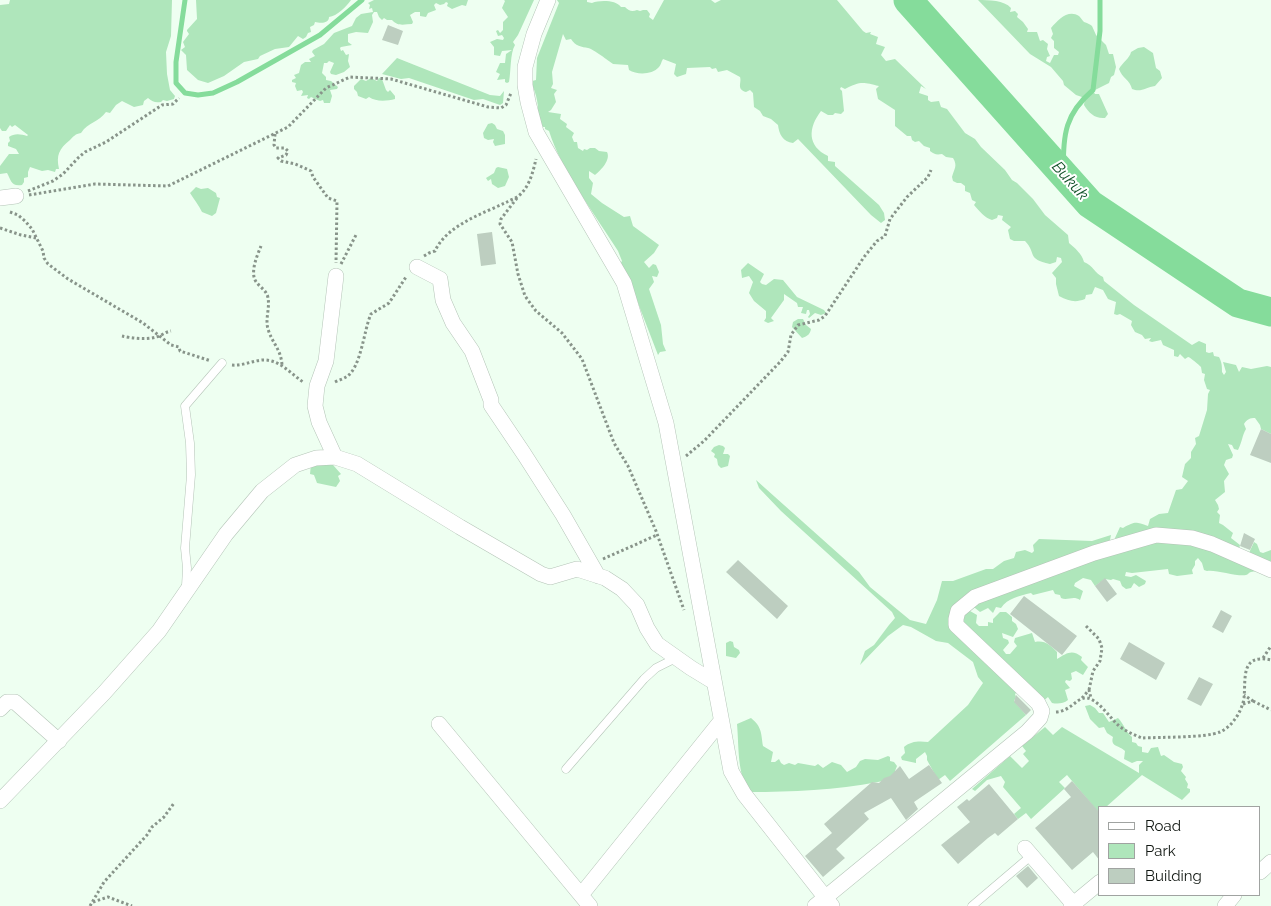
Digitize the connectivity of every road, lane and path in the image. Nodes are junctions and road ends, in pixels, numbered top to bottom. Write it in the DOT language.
graph roads {
  1 [pos="548,0"];
  2 [pos="179,98"];
  3 [pos="506,105"];
  4 [pos="275,134"];
  5 [pos="931,170"];
  6 [pos="16,196"];
  7 [pos="517,198"];
  8 [pos="3,204"];
  9 [pos="0,228"];
  10 [pos="357,233"];
  11 [pos="37,238"];
  12 [pos="261,246"];
  13 [pos="417,267"];
  14 [pos="336,276"];
  15 [pos="171,331"];
  16 [pos="122,336"];
  17 [pos="158,336"];
  18 [pos="222,363"];
  19 [pos="282,366"];
  20 [pos="317,389"];
  21 [pos="334,457"];
  22 [pos="673,466"];
  23 [pos="657,535"];
  24 [pos="594,570"];
  25 [pos="1271,570"];
  26 [pos="185,593"];
  27 [pos="686,616"];
  28 [pos="1086,626"];
  29 [pos="1270,648"];
  30 [pos="1271,654"];
  31 [pos="676,658"];
  32 [pos="1262,659"];
  33 [pos="1271,660"];
  34 [pos="714,682"];
  35 [pos="1089,690"];
  36 [pos="1244,695"];
  37 [pos="5,699"];
  38 [pos="1082,699"];
  39 [pos="1091,699"];
  40 [pos="1253,700"];
  41 [pos="1243,704"];
  42 [pos="1271,710"];
  43 [pos="1040,718"];
  44 [pos="721,721"];
  45 [pos="438,724"];
  46 [pos="59,741"];
  47 [pos="566,769"];
  48 [pos="0,802"];
  49 [pos="174,803"];
  50 [pos="1029,852"];
  51 [pos="1271,862"];
  52 [pos="1261,871"];
  53 [pos="1098,884"];
  54 [pos="1233,896"];
  55 [pos="585,900"];
  56 [pos="824,903"];
  57 [pos="91,904"];
  58 [pos="1073,905"];
  59 [pos="132,906"];
  60 [pos="972,906"];
  61 [pos="1225,906"];
  1 -- 22 [label="street"];
  2 -- 6 [label="path"];
  3 -- 4 [label="path"];
  4 -- 6 [label="path"];
  4 -- 14 [label="path"];
  5 -- 22 [label="path"];
  6 -- 8 [label="street"];
  7 -- 23 [label="path"];
  8 -- 11 [label="path"];
  9 -- 11 [label="path"];
  10 -- 14 [label="path"];
  11 -- 17 [label="path"];
  12 -- 19 [label="path"];
  13 -- 24 [label="street"];
  14 -- 20 [label="street"];
  15 -- 17 [label="path"];
  16 -- 17 [label="path"];
  17 -- 18 [label="path"];
  18 -- 19 [label="path"];
  18 -- 26 [label="lane"];
  19 -- 20 [label="path"];
  20 -- 21 [label="street"];
  21 -- 24 [label="street"];
  21 -- 26 [label="street"];
  22 -- 34 [label="street"];
  23 -- 24 [label="path"];
  23 -- 27 [label="path"];
  24 -- 31 [label="street"];
  25 -- 43 [label="street"];
  26 -- 46 [label="street"];
  28 -- 35 [label="path"];
  29 -- 30 [label="path"];
  29 -- 32 [label="path"];
  31 -- 34 [label="street"];
  31 -- 47 [label="lane"];
  32 -- 33 [label="path"];
  32 -- 36 [label="path"];
  34 -- 44 [label="street"];
  35 -- 38 [label="path"];
  35 -- 39 [label="path"];
  36 -- 40 [label="path"];
  36 -- 41 [label="path"];
  37 -- 46 [label="street"];
  38 -- 39 [label="path"];
  38 -- 43 [label="path"];
  39 -- 41 [label="path"];
  40 -- 41 [label="path"];
  40 -- 42 [label="path"];
  43 -- 56 [label="street"];
  44 -- 55 [label="street"];
  44 -- 56 [label="street"];
  45 -- 55 [label="street"];
  46 -- 48 [label="street"];
  49 -- 57 [label="path"];
  50 -- 58 [label="street"];
  50 -- 60 [label="lane"];
  51 -- 52 [label="street"];
  53 -- 58 [label="street"];
  54 -- 61 [label="street"];
  57 -- 59 [label="path"];
}
